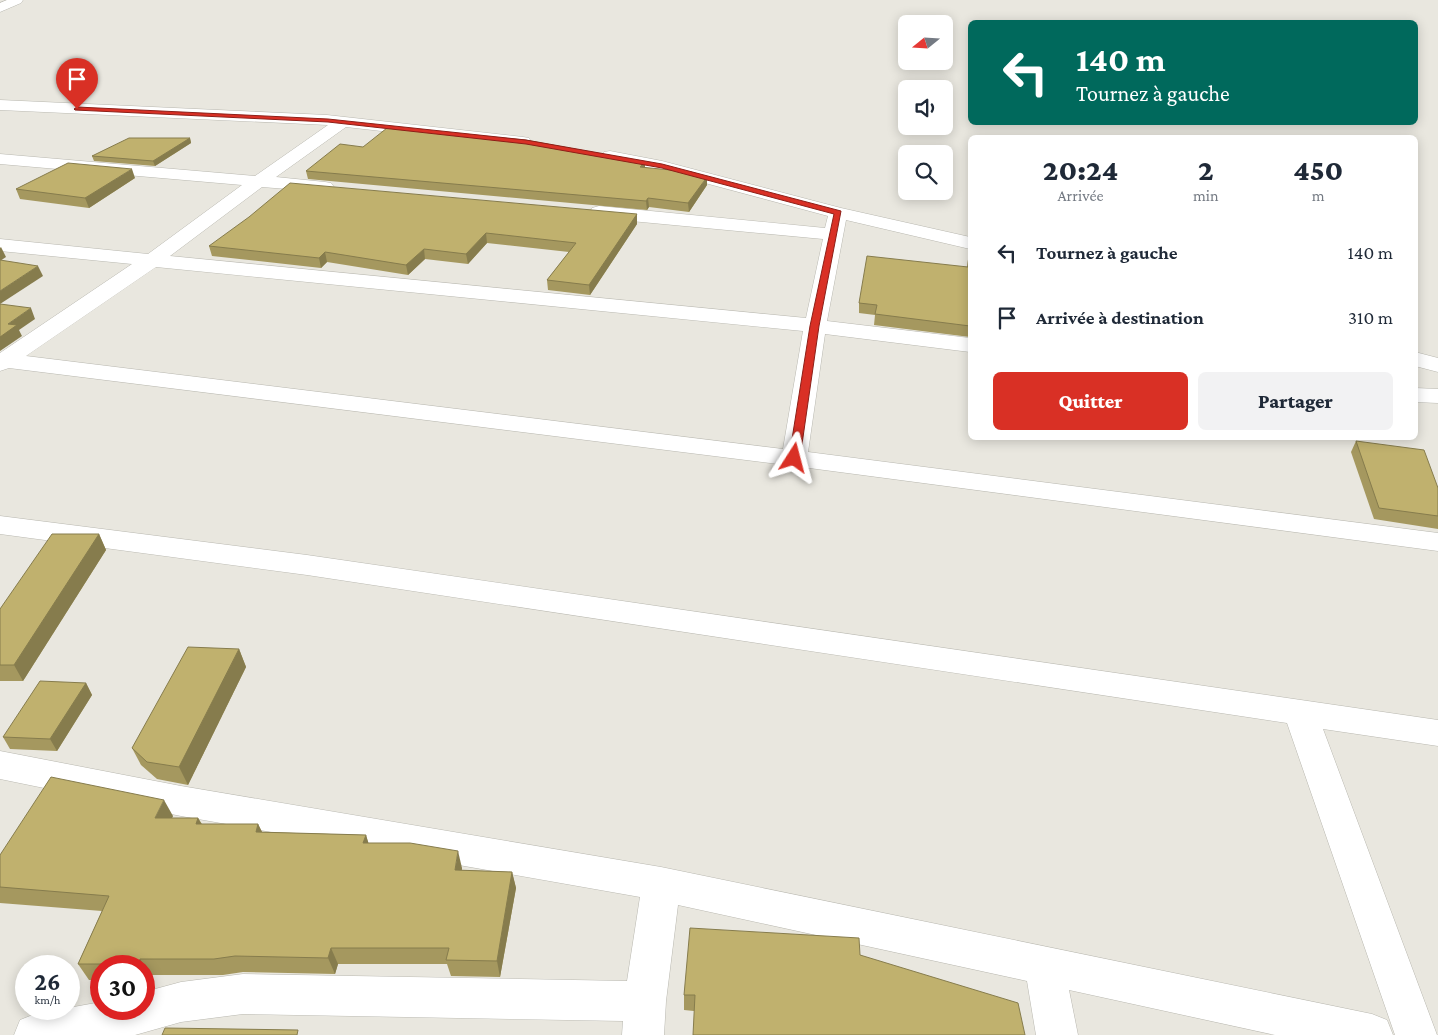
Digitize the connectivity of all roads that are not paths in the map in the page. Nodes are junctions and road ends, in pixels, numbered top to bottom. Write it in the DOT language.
graph roads {
  1 [pos="17,0"];
  2 [pos="0,8"];
  3 [pos="0,105"];
  4 [pos="344,122"];
  5 [pos="543,145"];
  6 [pos="596,154"];
  7 [pos="0,159"];
  8 [pos="259,181"];
  9 [pos="338,188"];
  10 [pos="585,211"];
  11 [pos="838,212"];
  12 [pos="832,234"];
  13 [pos="968,243"];
  14 [pos="0,245"];
  15 [pos="152,260"];
  16 [pos="815,326"];
  17 [pos="968,345"];
  18 [pos="1418,360"];
  19 [pos="1,361"];
  20 [pos="1438,365"];
  21 [pos="1418,395"];
  22 [pos="1438,396"];
  23 [pos="794,458"];
  24 [pos="0,524"];
  25 [pos="1438,542"];
  26 [pos="1300,712"];
  27 [pos="1438,733"];
  28 [pos="0,765"];
  29 [pos="661,884"];
  30 [pos="1044,964"];
  31 [pos="644,1018"];
  32 [pos="115,1027"];
  33 [pos="35,1035"];
  34 [pos="1057,1035"];
  35 [pos="1372,1035"];
  36 [pos="1416,1035"];
  1 -- 2 [label="street"];
  3 -- 4 [label="street"];
  4 -- 5 [label="street"];
  4 -- 8 [label="street"];
  6 -- 11 [label="street"];
  7 -- 8 [label="street"];
  8 -- 9 [label="street"];
  8 -- 15 [label="street"];
  10 -- 12 [label="street"];
  11 -- 12 [label="street"];
  11 -- 13 [label="street"];
  12 -- 16 [label="street"];
  14 -- 15 [label="street"];
  15 -- 16 [label="street"];
  15 -- 19 [label="street"];
  16 -- 17 [label="street"];
  16 -- 23 [label="street"];
  18 -- 20 [label="street"];
  19 -- 23 [label="street"];
  21 -- 22 [label="street"];
  23 -- 25 [label="street"];
  24 -- 26 [label="street"];
  26 -- 27 [label="street"];
  26 -- 36 [label="street"];
  28 -- 29 [label="street"];
  29 -- 30 [label="street"];
  29 -- 31 [label="street"];
  30 -- 34 [label="street"];
  30 -- 35 [label="street"];
  31 -- 32 [label="street"];
  32 -- 33 [label="street"];
}
